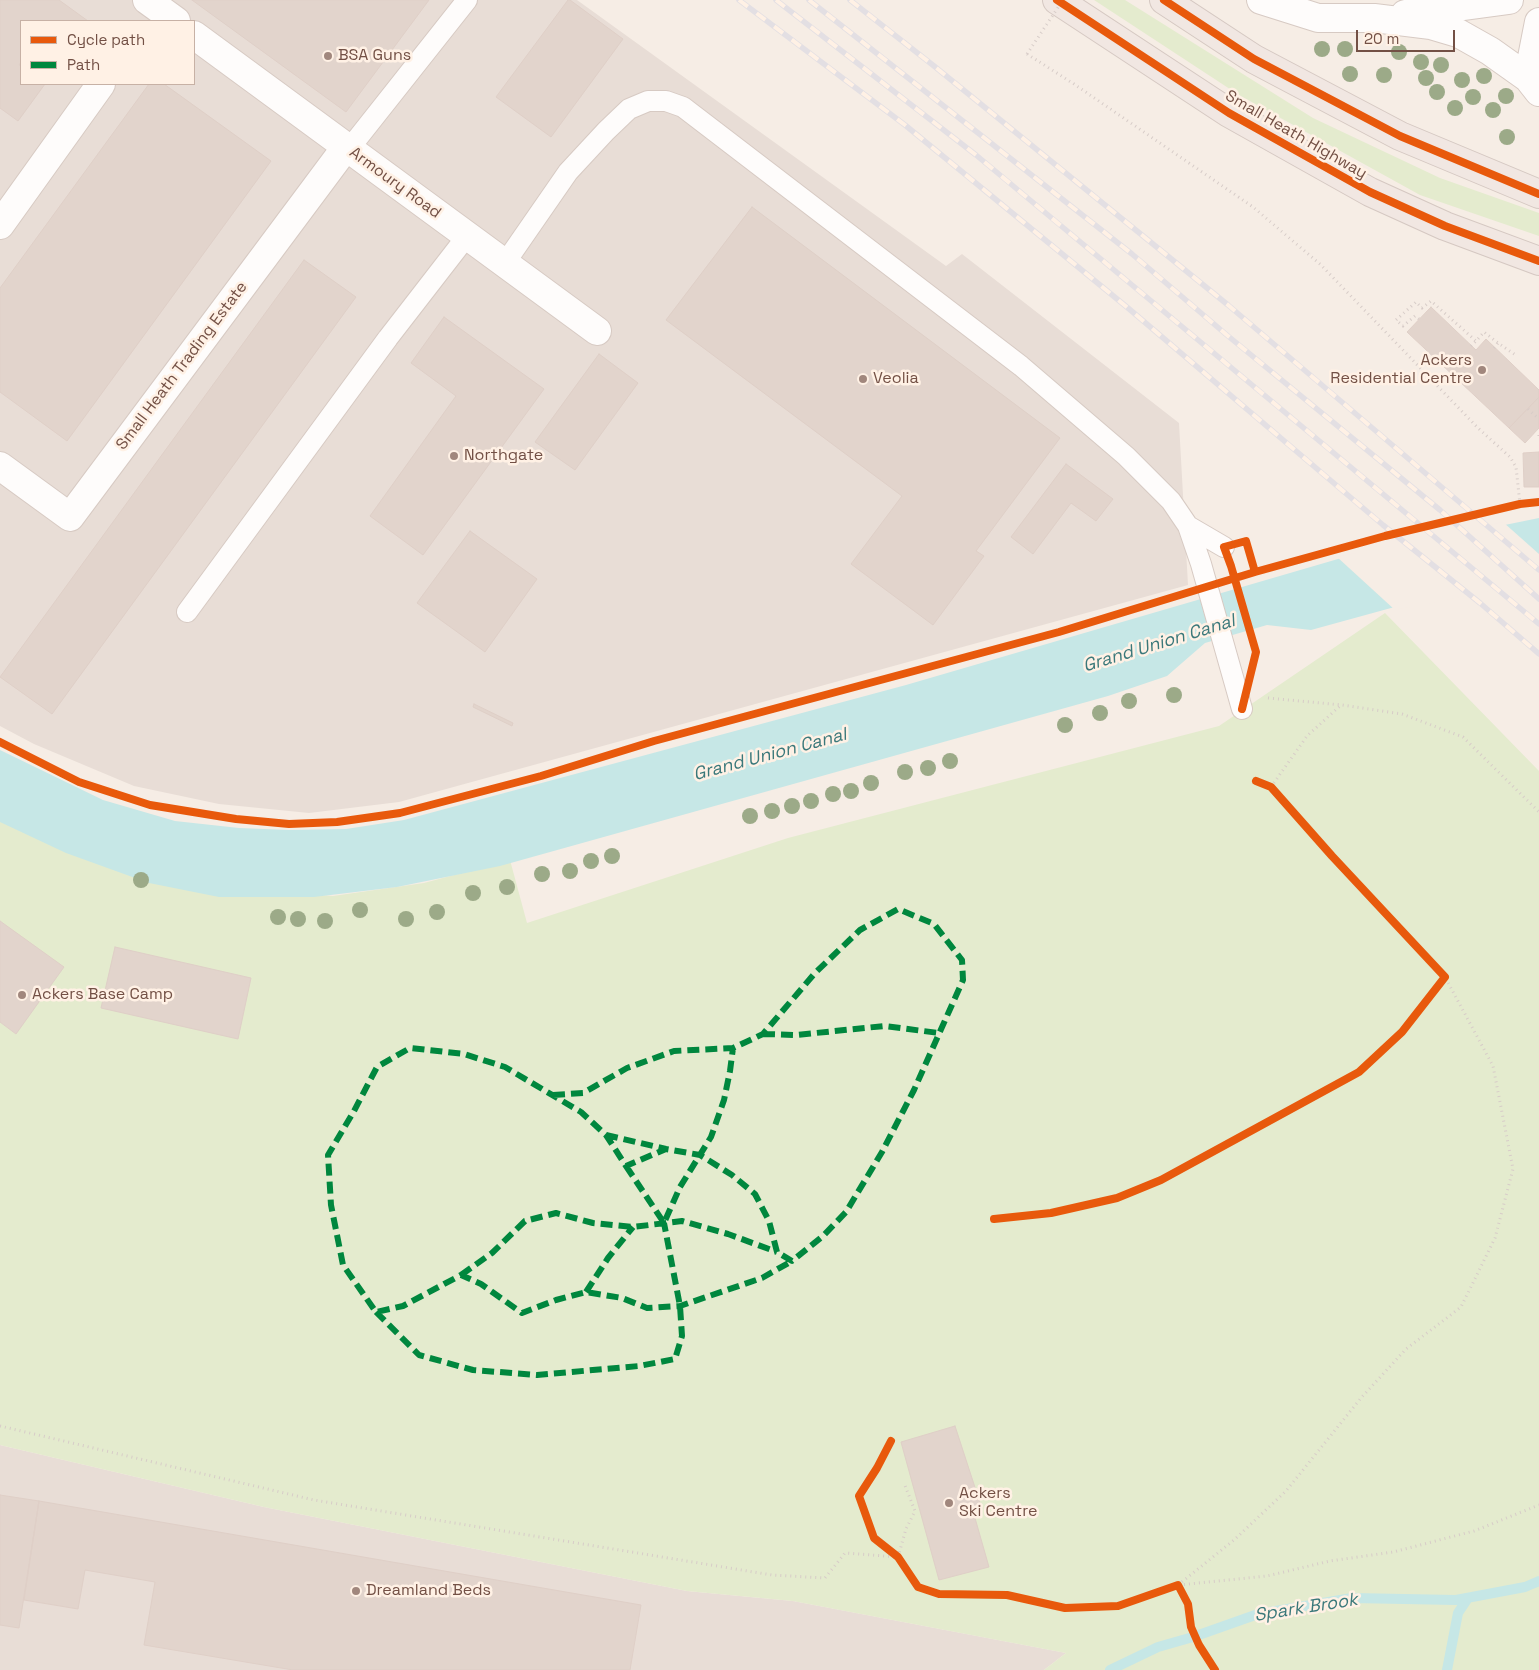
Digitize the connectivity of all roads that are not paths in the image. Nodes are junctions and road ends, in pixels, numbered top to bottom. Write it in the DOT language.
graph roads {
  1 [pos="467,0"];
  2 [pos="1057,0"];
  3 [pos="1164,0"];
  4 [pos="1261,0"];
  5 [pos="1500,1"];
  6 [pos="1374,18"];
  7 [pos="1539,22"];
  8 [pos="195,36"];
  9 [pos="100,85"];
  10 [pos="1534,85"];
  11 [pos="348,148"];
  12 [pos="1539,194"];
  13 [pos="0,225"];
  14 [pos="467,236"];
  15 [pos="1539,261"];
  16 [pos="505,263"];
  17 [pos="597,331"];
  18 [pos="0,466"];
  19 [pos="1188,526"];
  20 [pos="1224,547"];
  21 [pos="187,612"];
  22 [pos="1242,709"];
  1 -- 11 [label="lane"];
  2 -- 15 [label="highway, Small Heath Highway"];
  3 -- 12 [label="highway"];
  4 -- 6 [label="street"];
  5 -- 6 [label="street"];
  6 -- 10 [label="street"];
  7 -- 10 [label="street"];
  8 -- 11 [label="street, Armoury Road"];
  9 -- 13 [label="street"];
  11 -- 14 [label="street, Armoury Road"];
  11 -- 18 [label="street, Small Heath Trading Estate"];
  14 -- 16 [label="street, Armoury Road"];
  14 -- 21 [label="lane"];
  16 -- 17 [label="street, Armoury Road"];
  16 -- 19 [label="lane"];
  19 -- 20 [label="lane"];
  19 -- 22 [label="lane"];
}
